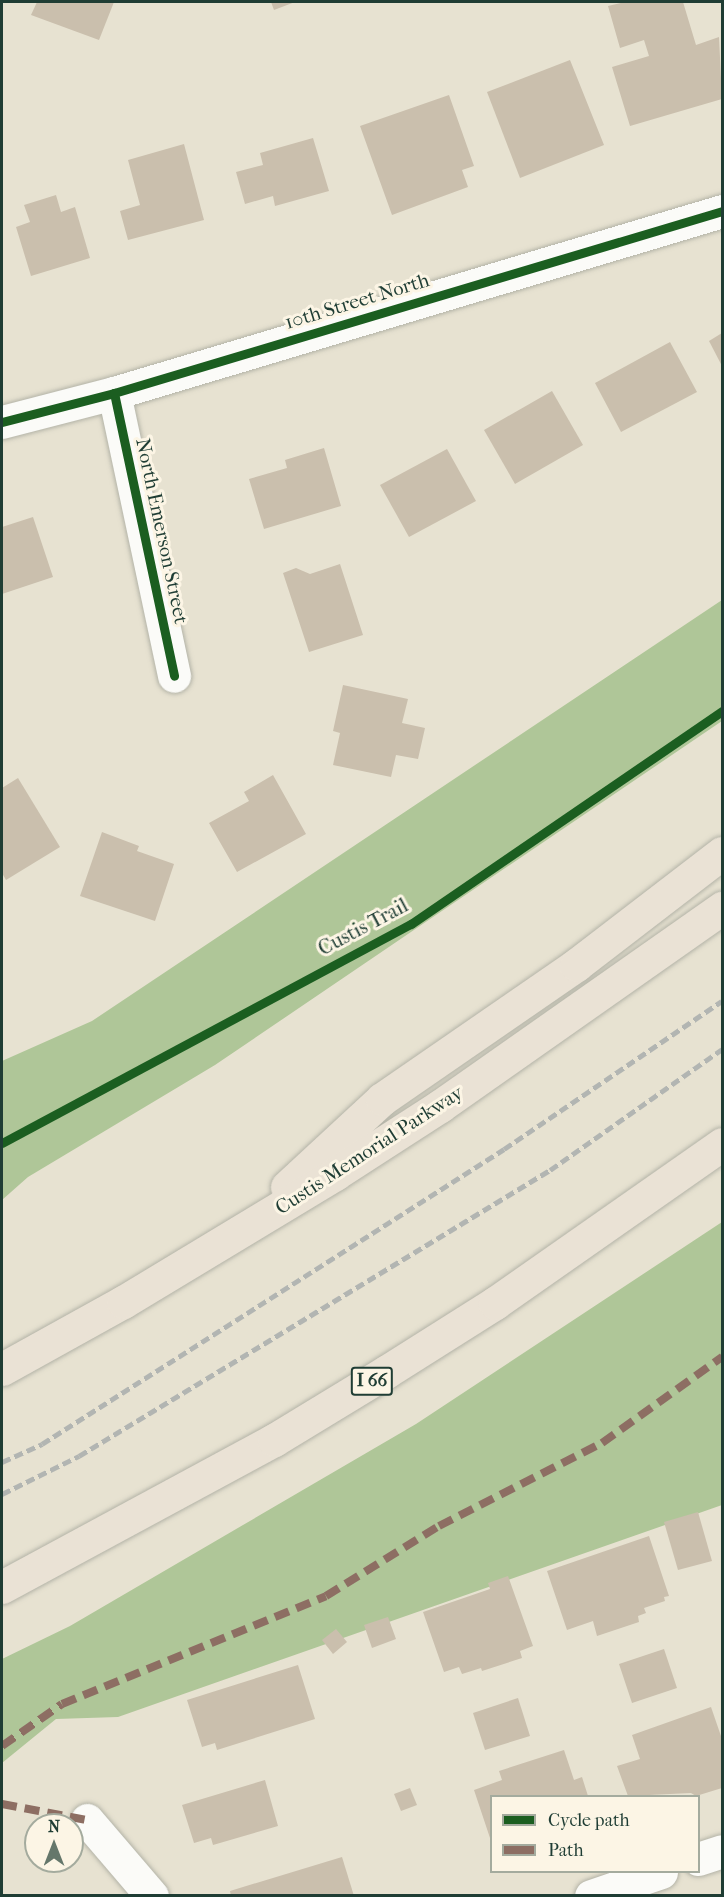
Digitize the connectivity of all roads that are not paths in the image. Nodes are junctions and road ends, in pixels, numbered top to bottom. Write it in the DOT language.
graph roads {
  1 [pos="723,211"];
  2 [pos="114,393"];
  3 [pos="2,422"];
  4 [pos="174,676"];
  5 [pos="723,854"];
  6 [pos="723,908"];
  7 [pos="723,1144"];
  8 [pos="233,1237"];
  9 [pos="2,1369"];
  10 [pos="2,1587"];
  11 [pos="87,1820"];
  12 [pos="723,1851"];
  13 [pos="700,1859"];
  14 [pos="658,1873"];
  15 [pos="152,1896"];
  16 [pos="591,1896"];
  1 -- 2 [label="street, 10th Street North"];
  2 -- 3 [label="street, 10th Street North"];
  2 -- 4 [label="street, North Emerson Street"];
  5 -- 8 [label="highway"];
  6 -- 8 [label="highway, Custis Memorial Parkway"];
  7 -- 10 [label="highway, I 66"];
  8 -- 9 [label="highway, Custis Memorial Parkway"];
  11 -- 15 [label="street"];
  12 -- 13 [label="street"];
  14 -- 16 [label="street"];
}
